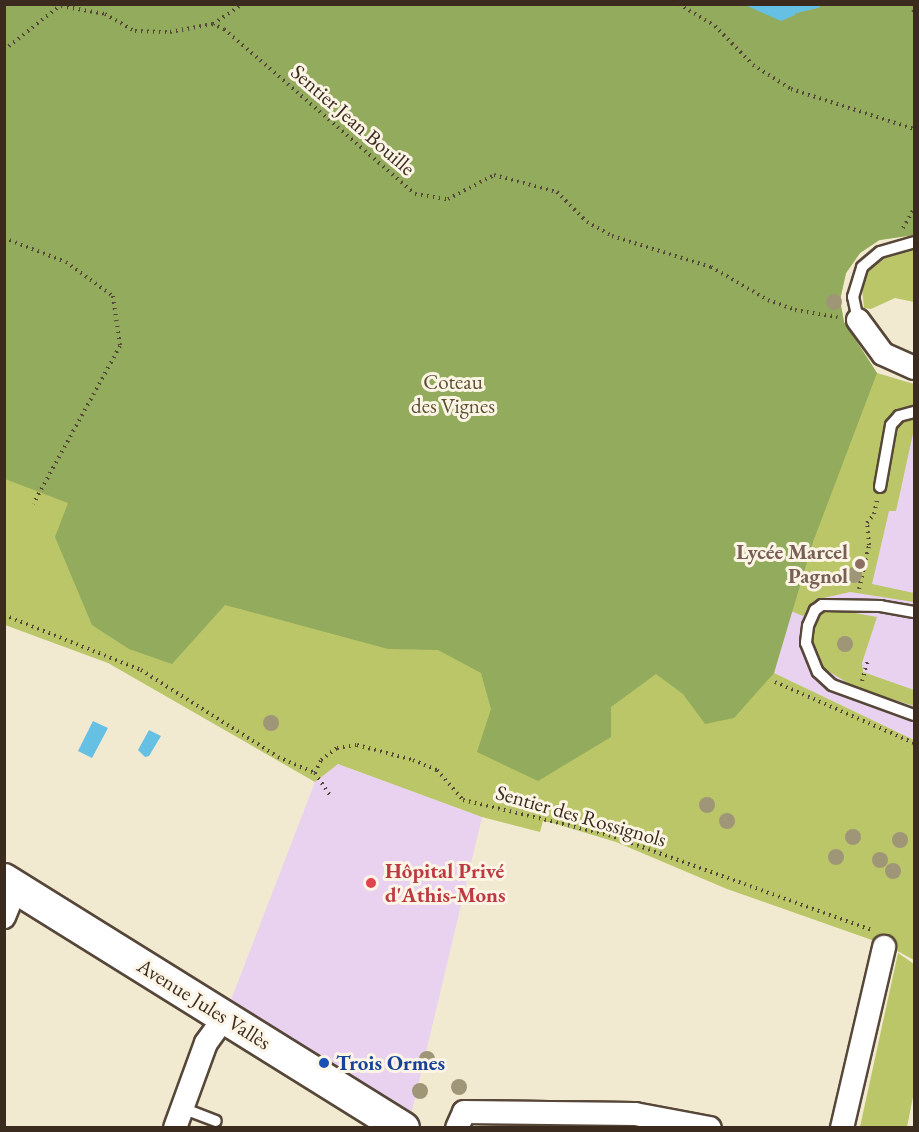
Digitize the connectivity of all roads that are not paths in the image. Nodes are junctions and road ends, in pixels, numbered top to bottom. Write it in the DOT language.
graph roads {
  1 [pos="915,242"];
  2 [pos="858,320"];
  3 [pos="915,368"];
  4 [pos="915,412"];
  5 [pos="880,487"];
  6 [pos="915,612"];
  7 [pos="915,715"];
  8 [pos="10,884"];
  9 [pos="4,917"];
  10 [pos="883,940"];
  11 [pos="225,1017"];
  12 [pos="178,1118"];
  13 [pos="216,1121"];
  14 [pos="403,1128"];
  15 [pos="457,1128"];
  16 [pos="710,1128"];
  17 [pos="842,1128"];
  1 -- 2 [label="lane"];
  2 -- 3 [label="street"];
  4 -- 5 [label="lane"];
  6 -- 7 [label="lane"];
  8 -- 9 [label="street"];
  8 -- 11 [label="main road, Avenue Jules Vallès"];
  10 -- 17 [label="street"];
  11 -- 12 [label="street"];
  11 -- 14 [label="main road, Avenue Jules Vallès"];
  12 -- 13 [label="lane"];
  15 -- 16 [label="street"];
}
